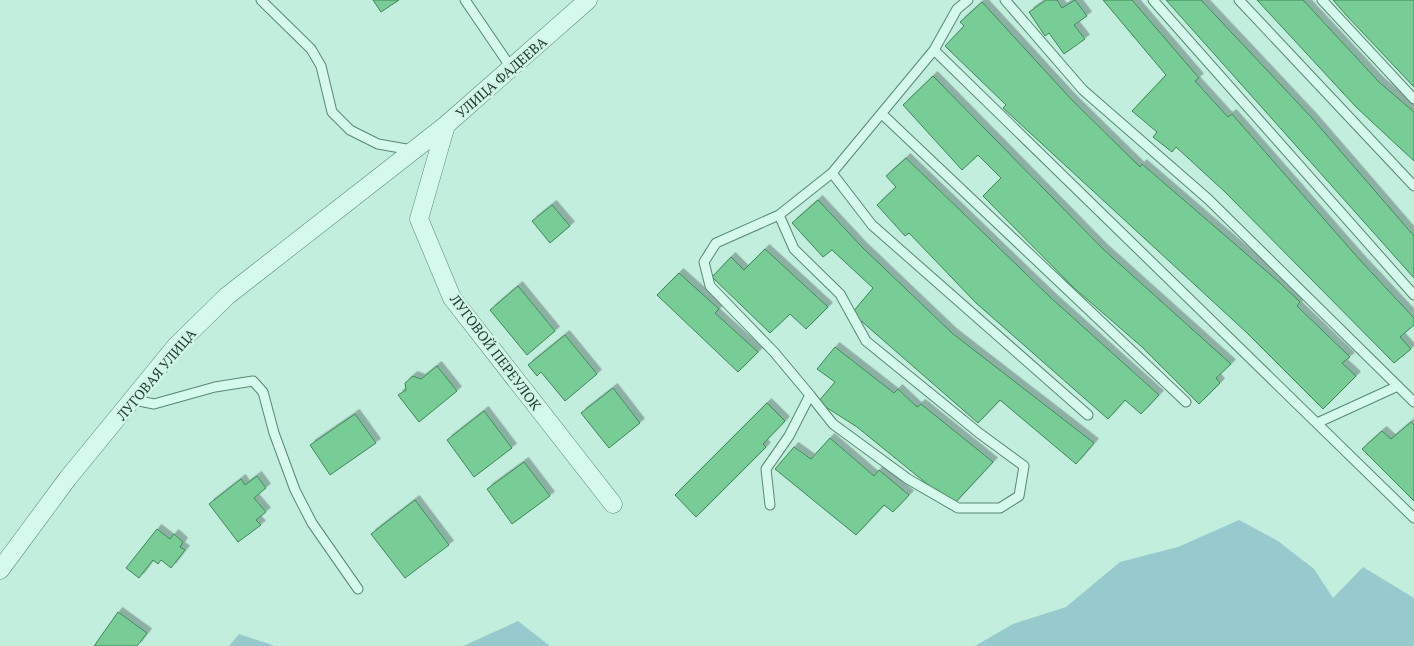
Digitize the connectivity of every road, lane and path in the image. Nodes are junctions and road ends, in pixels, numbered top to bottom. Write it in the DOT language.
graph roads {
  1 [pos="261,0"];
  2 [pos="465,0"];
  3 [pos="588,0"];
  4 [pos="968,0"];
  5 [pos="1005,0"];
  6 [pos="1153,0"];
  7 [pos="1239,0"];
  8 [pos="1322,0"];
  9 [pos="934,50"];
  10 [pos="512,69"];
  11 [pos="1414,99"];
  12 [pos="882,114"];
  13 [pos="446,125"];
  14 [pos="412,150"];
  15 [pos="832,173"];
  16 [pos="1414,186"];
  17 [pos="779,215"];
  18 [pos="1414,295"];
  19 [pos="1398,386"];
  20 [pos="810,396"];
  21 [pos="134,400"];
  22 [pos="1186,402"];
  23 [pos="1414,402"];
  24 [pos="1088,416"];
  25 [pos="1317,423"];
  26 [pos="613,504"];
  27 [pos="770,505"];
  28 [pos="1414,518"];
  29 [pos="0,570"];
  30 [pos="358,589"];
  1 -- 14 [label="lane"];
  2 -- 10 [label="lane"];
  3 -- 10 [label="street, УЛИЦА ФАДЕЕВА"];
  4 -- 9 [label="lane"];
  5 -- 19 [label="lane"];
  6 -- 18 [label="lane"];
  7 -- 16 [label="lane"];
  8 -- 11 [label="lane"];
  9 -- 12 [label="lane"];
  9 -- 25 [label="lane"];
  10 -- 13 [label="street, УЛИЦА ФАДЕЕВА"];
  12 -- 15 [label="lane"];
  12 -- 22 [label="lane"];
  13 -- 14 [label="street, УЛИЦА ФАДЕЕВА"];
  13 -- 26 [label="street, ЛУГОВОЙ ПЕРЕУЛОК"];
  14 -- 21 [label="street, ЛУГОВАЯ УЛИЦА"];
  15 -- 17 [label="lane"];
  15 -- 24 [label="lane"];
  17 -- 20 [label="lane"];
  17 -- 20 [label="lane"];
  19 -- 23 [label="lane"];
  19 -- 25 [label="lane"];
  20 -- 27 [label="lane"];
  21 -- 29 [label="street, ЛУГОВАЯ УЛИЦА"];
  21 -- 30 [label="lane"];
  25 -- 28 [label="lane"];
}
